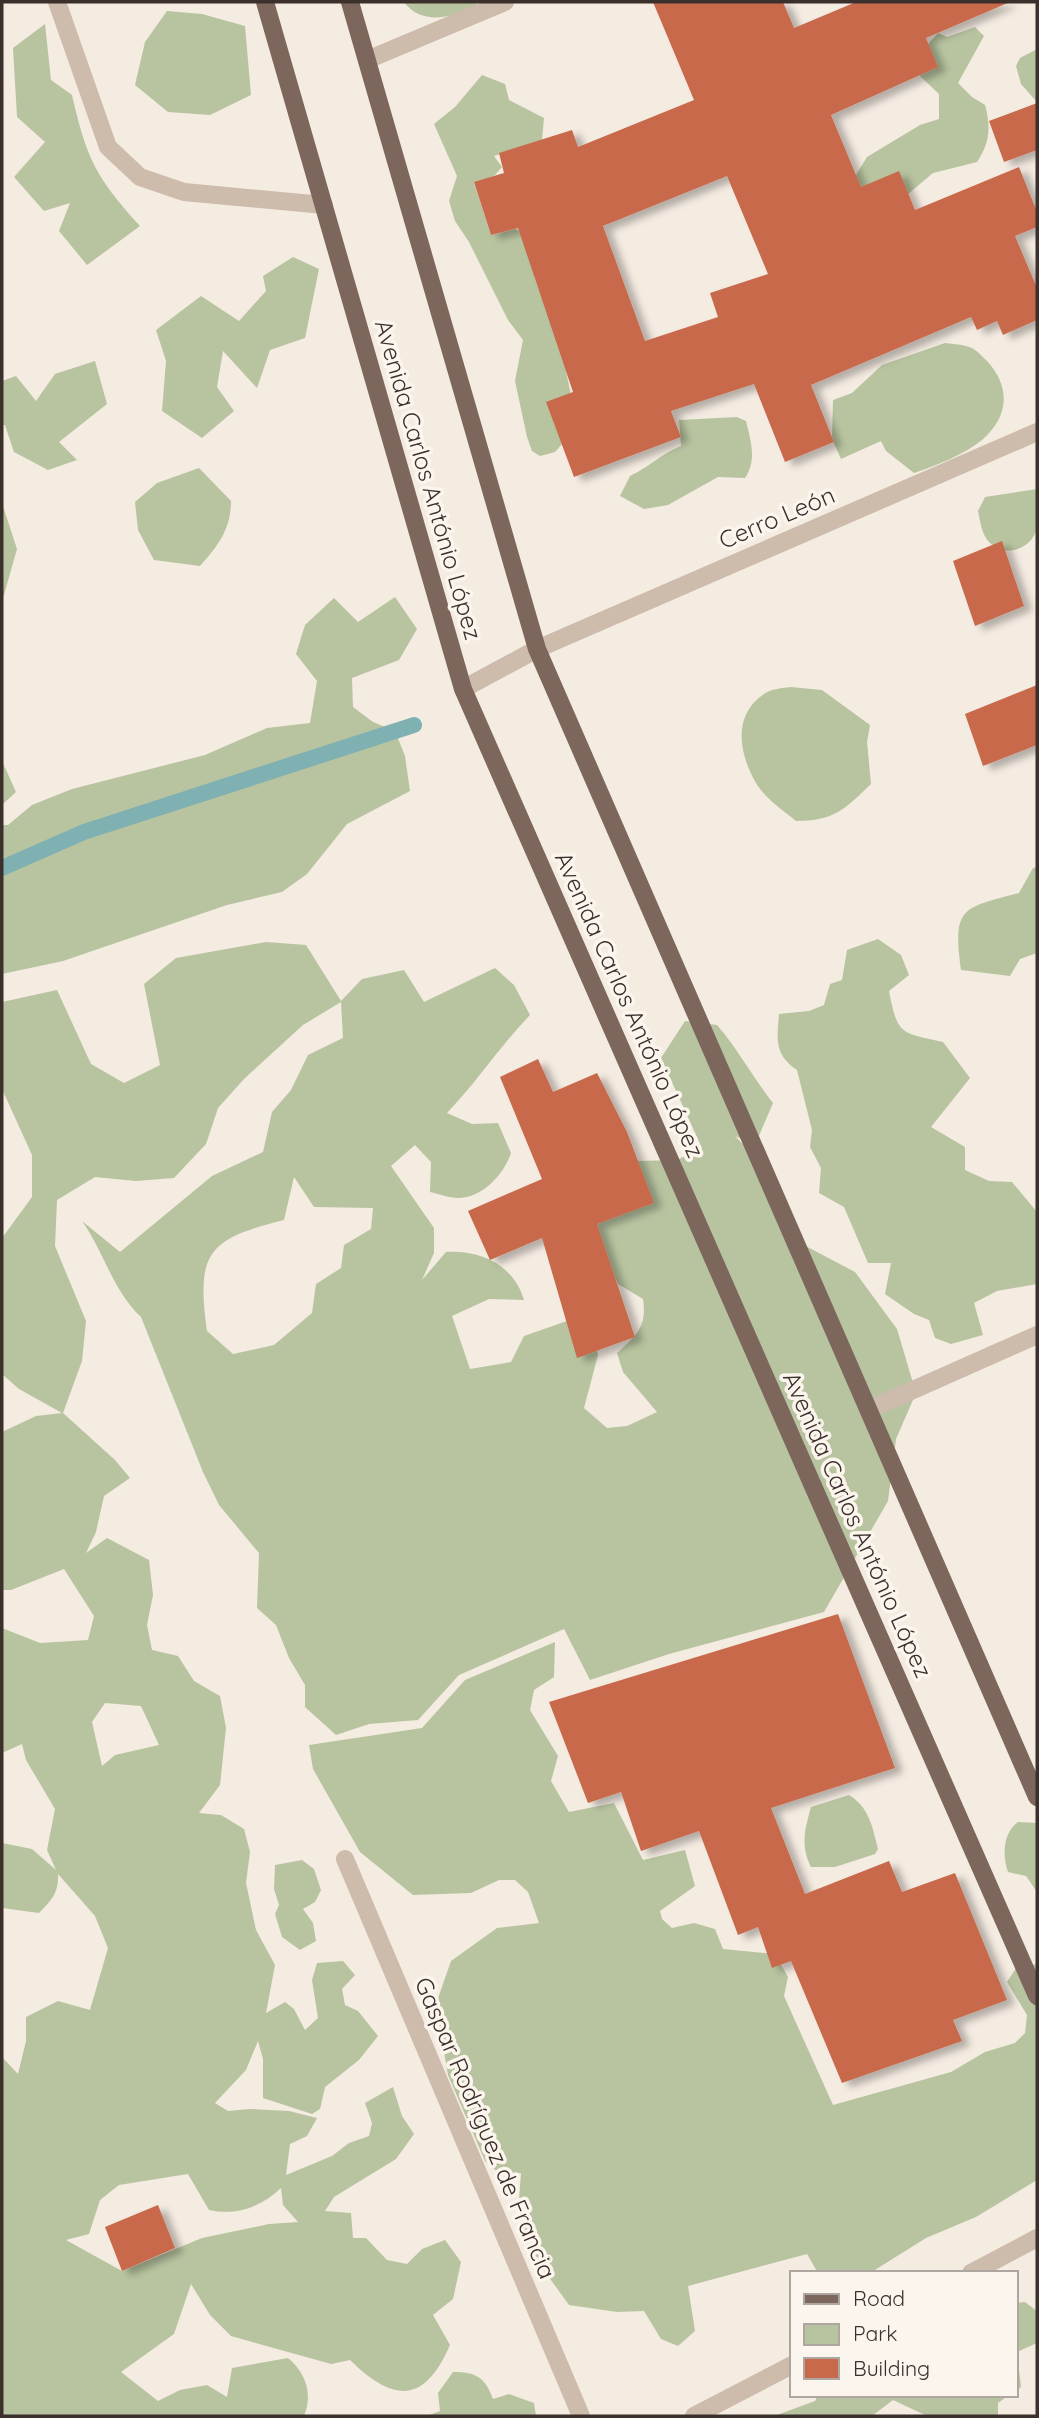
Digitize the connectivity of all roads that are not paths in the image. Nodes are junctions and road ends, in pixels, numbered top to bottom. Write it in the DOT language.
graph roads {
  1 [pos="57,2"];
  2 [pos="265,2"];
  3 [pos="350,2"];
  4 [pos="505,2"];
  5 [pos="367,60"];
  6 [pos="324,205"];
  7 [pos="1037,432"];
  8 [pos="537,649"];
  9 [pos="463,690"];
  10 [pos="1037,1335"];
  11 [pos="868,1410"];
  12 [pos="1037,1797"];
  13 [pos="345,1859"];
  14 [pos="1037,1996"];
  15 [pos="1037,2238"];
  16 [pos="975,2271"];
  17 [pos="790,2366"];
  18 [pos="581,2416"];
  19 [pos="694,2416"];
  1 -- 6 [label="street"];
  2 -- 6 [label="main road, Avenida Carlos António López"];
  3 -- 5 [label="main road"];
  4 -- 5 [label="street"];
  5 -- 8 [label="main road"];
  6 -- 9 [label="main road, Avenida Carlos António López"];
  7 -- 8 [label="street, Cerro León"];
  8 -- 9 [label="street, Cerro León"];
  8 -- 11 [label="main road"];
  9 -- 14 [label="main road, Avenida Carlos António López"];
  10 -- 11 [label="street"];
  11 -- 12 [label="main road"];
  13 -- 18 [label="street, Gaspar Rodríguez de Francia"];
  15 -- 16 [label="street"];
  17 -- 19 [label="street"];
}
